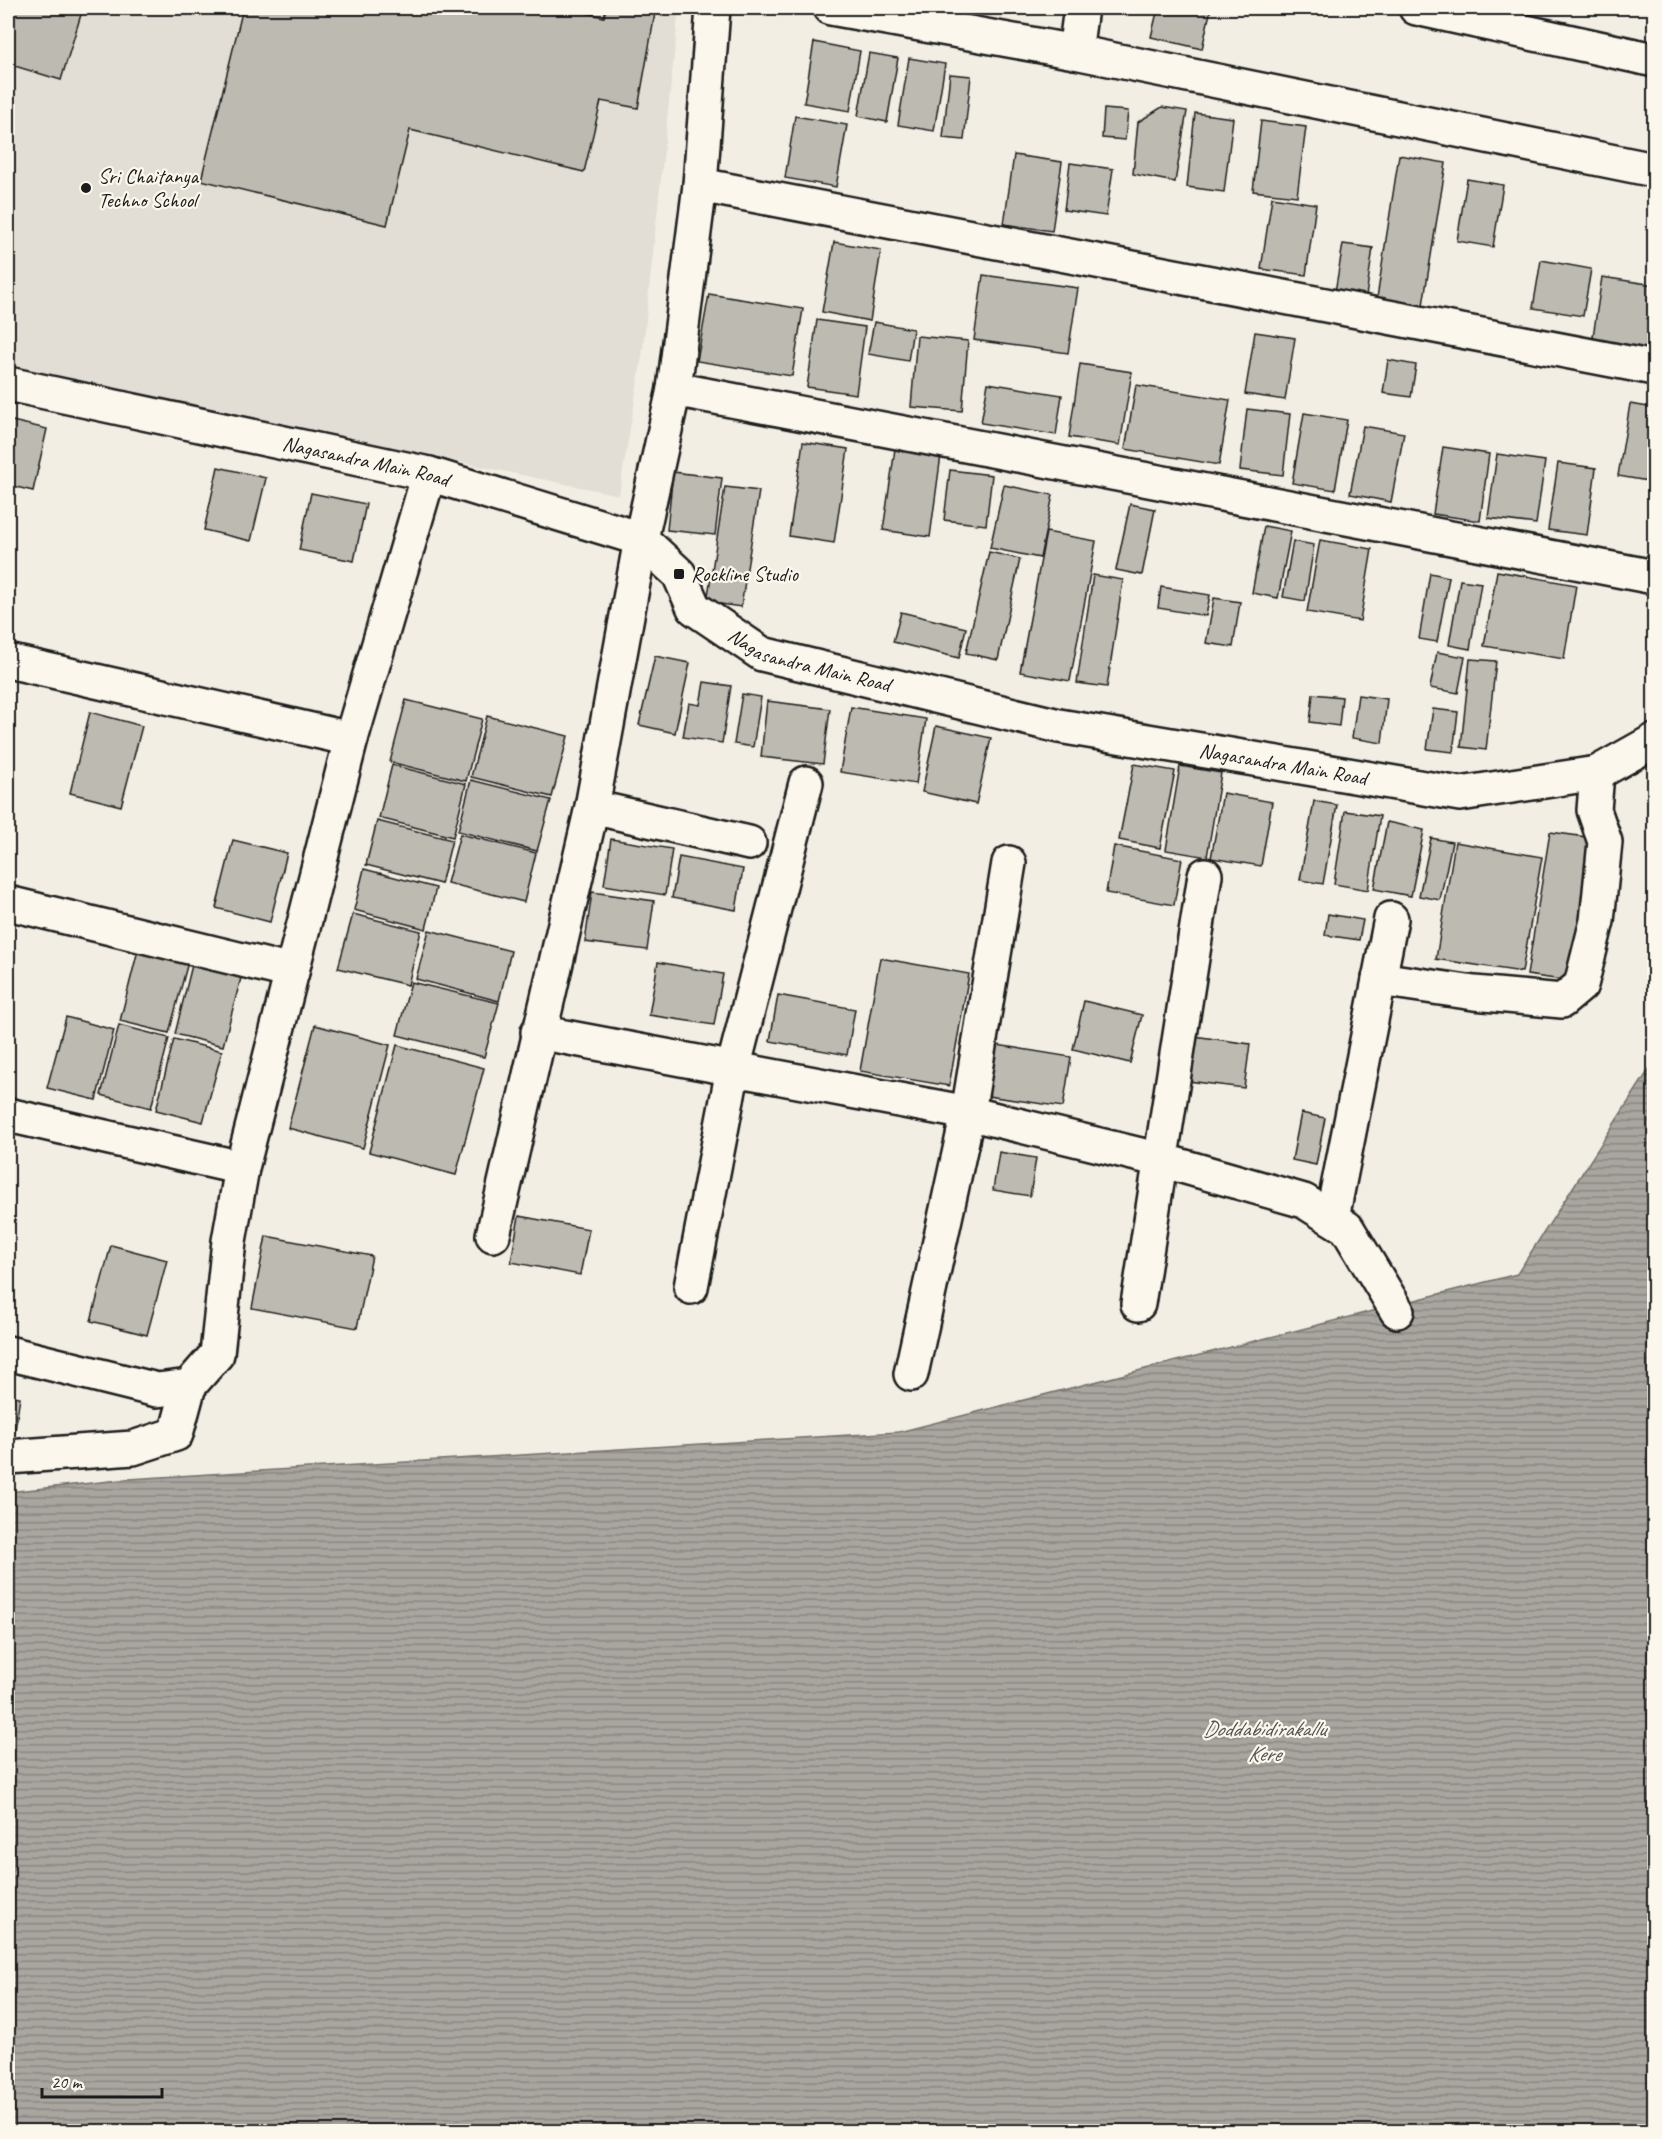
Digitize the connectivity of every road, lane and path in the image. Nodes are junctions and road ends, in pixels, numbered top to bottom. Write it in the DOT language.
graph roads {
  1 [pos="713,8"];
  2 [pos="831,8"];
  3 [pos="1081,8"];
  4 [pos="1416,8"];
  5 [pos="1074,52"];
  6 [pos="1654,60"];
  7 [pos="1654,170"];
  8 [pos="700,185"];
  9 [pos="1654,368"];
  10 [pos="8,384"];
  11 [pos="674,389"];
  12 [pos="429,474"];
  13 [pos="641,539"];
  14 [pos="1654,578"];
  15 [pos="8,661"];
  16 [pos="351,739"];
  17 [pos="1654,741"];
  18 [pos="1598,773"];
  19 [pos="806,783"];
  20 [pos="592,807"];
  21 [pos="749,843"];
  22 [pos="1009,863"];
  23 [pos="1205,874"];
  24 [pos="8,903"];
  25 [pos="1391,920"];
  26 [pos="292,972"];
  27 [pos="1379,979"];
  28 [pos="538,1032"];
  29 [pos="733,1069"];
  30 [pos="968,1113"];
  31 [pos="8,1115"];
  32 [pos="1161,1160"];
  33 [pos="242,1168"];
  34 [pos="1332,1218"];
  35 [pos="493,1234"];
  36 [pos="691,1287"];
  37 [pos="1138,1304"];
  38 [pos="1397,1311"];
  39 [pos="8,1353"];
  40 [pos="911,1374"];
  41 [pos="189,1386"];
  42 [pos="8,1457"];
  1 -- 8 [label="street"];
  2 -- 5 [label="street"];
  3 -- 5 [label="street"];
  4 -- 6 [label="street"];
  5 -- 7 [label="street"];
  8 -- 9 [label="street"];
  8 -- 11 [label="street"];
  10 -- 12 [label="street, Nagasandra Main Road"];
  11 -- 13 [label="street"];
  11 -- 14 [label="street"];
  12 -- 13 [label="street, Nagasandra Main Road"];
  12 -- 16 [label="street"];
  13 -- 18 [label="street, Nagasandra Main Road"];
  13 -- 20 [label="street"];
  15 -- 16 [label="street"];
  16 -- 26 [label="street"];
  17 -- 18 [label="street, Nagasandra Main Road"];
  18 -- 27 [label="street"];
  19 -- 29 [label="street"];
  20 -- 21 [label="street"];
  20 -- 28 [label="street"];
  22 -- 30 [label="street"];
  23 -- 32 [label="street"];
  24 -- 26 [label="street"];
  25 -- 27 [label="street"];
  26 -- 33 [label="street"];
  27 -- 34 [label="street"];
  28 -- 29 [label="street"];
  28 -- 35 [label="street"];
  29 -- 30 [label="street"];
  29 -- 36 [label="street"];
  30 -- 32 [label="street"];
  30 -- 40 [label="street"];
  31 -- 33 [label="street"];
  32 -- 34 [label="street"];
  32 -- 37 [label="street"];
  33 -- 41 [label="street"];
  34 -- 38 [label="street"];
  39 -- 41 [label="street"];
  41 -- 42 [label="street"];
}
